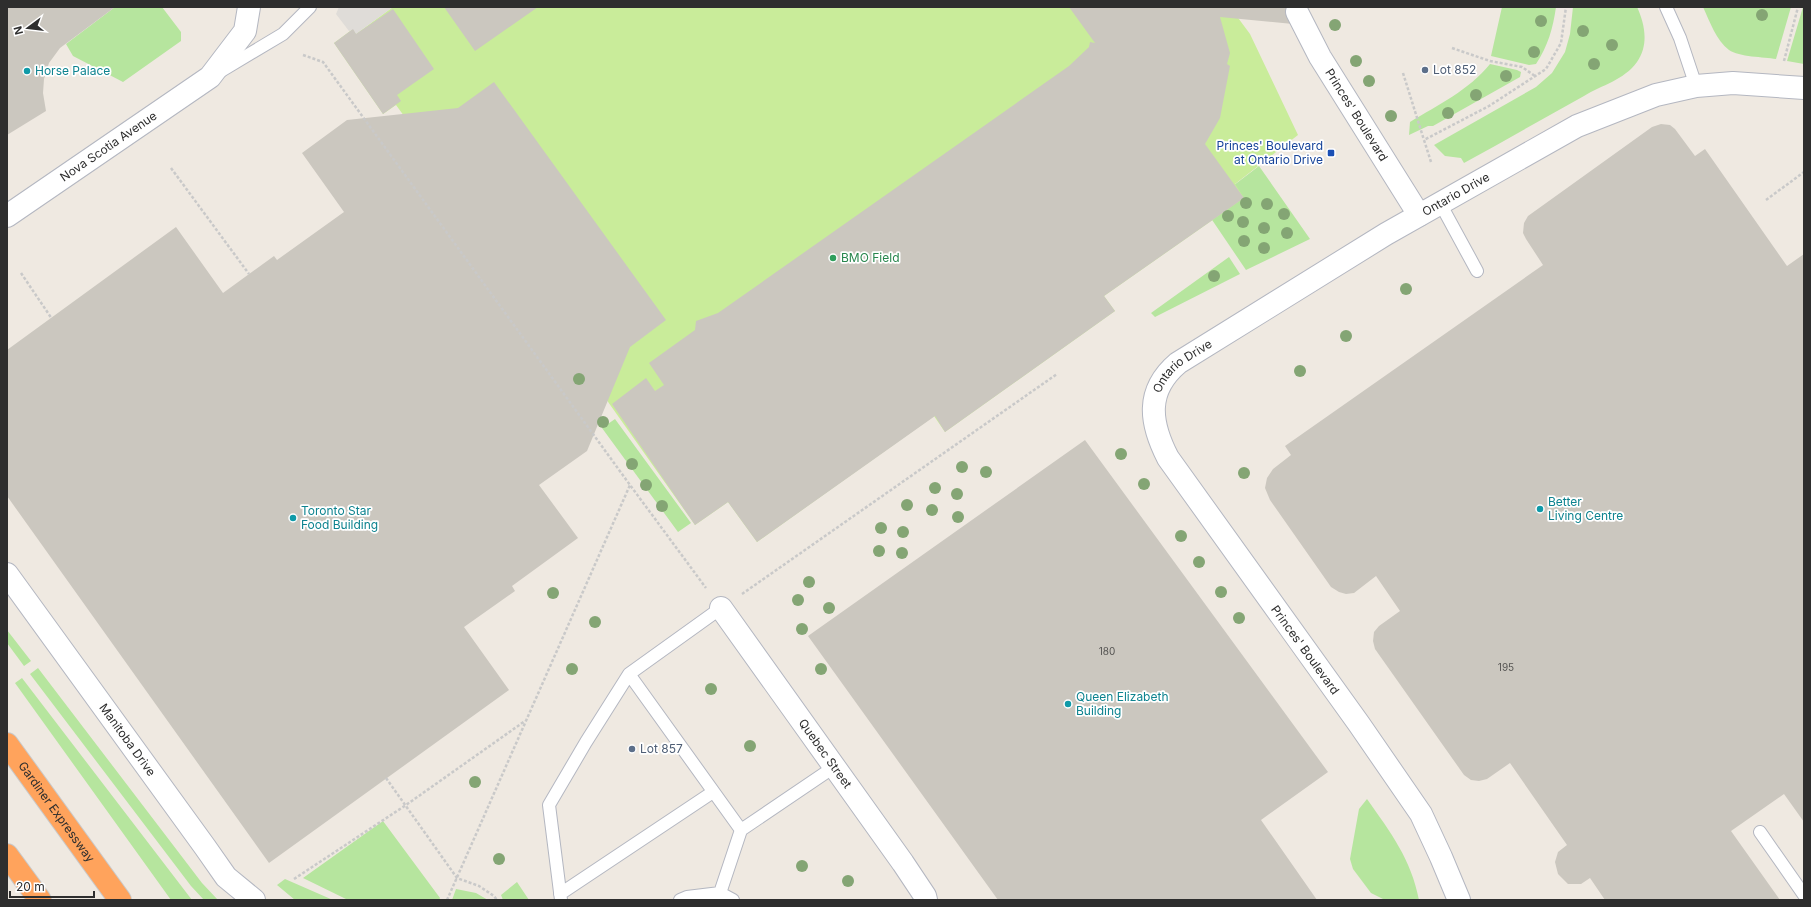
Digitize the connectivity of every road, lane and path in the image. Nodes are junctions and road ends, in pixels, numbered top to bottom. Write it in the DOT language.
graph roads {
  1 [pos="249,7"];
  2 [pos="310,7"];
  3 [pos="1566,7"];
  4 [pos="1666,7"];
  5 [pos="1798,7"];
  6 [pos="1297,12"];
  7 [pos="1452,48"];
  8 [pos="303,55"];
  9 [pos="1403,73"];
  10 [pos="1535,76"];
  11 [pos="210,78"];
  12 [pos="1777,85"];
  13 [pos="1696,86"];
  14 [pos="1804,88"];
  15 [pos="1424,140"];
  16 [pos="1431,162"];
  17 [pos="171,168"];
  18 [pos="1804,172"];
  19 [pos="1766,200"];
  20 [pos="1440,204"];
  21 [pos="1419,215"];
  22 [pos="7,216"];
  23 [pos="1477,271"];
  24 [pos="21,273"];
  25 [pos="249,274"];
  26 [pos="52,319"];
  27 [pos="1057,374"];
  28 [pos="1154,402"];
  29 [pos="630,485"];
  30 [pos="7,574"];
  31 [pos="721,608"];
  32 [pos="630,674"];
  33 [pos="526,720"];
  34 [pos="7,744"];
  35 [pos="834,767"];
  36 [pos="386,778"];
  37 [pos="713,792"];
  38 [pos="406,805"];
  39 [pos="741,830"];
  40 [pos="1760,832"];
  41 [pos="7,855"];
  42 [pos="294,878"];
  43 [pos="457,878"];
  44 [pos="720,893"];
  45 [pos="1804,895"];
  46 [pos="560,897"];
  47 [pos="40,900"];
  48 [pos="120,900"];
  49 [pos="254,900"];
  50 [pos="447,900"];
  51 [pos="497,900"];
  52 [pos="680,900"];
  53 [pos="733,900"];
  54 [pos="926,900"];
  55 [pos="1459,900"];
  1 -- 11 [label="street, Nova Scotia Avenue"];
  2 -- 11 [label="lane"];
  3 -- 10 [label="path"];
  4 -- 13 [label="lane"];
  5 -- 12 [label="path"];
  6 -- 21 [label="street, Princes' Boulevard"];
  7 -- 10 [label="path"];
  8 -- 29 [label="path"];
  9 -- 15 [label="path"];
  10 -- 15 [label="path"];
  11 -- 22 [label="street, Nova Scotia Avenue"];
  12 -- 13 [label="street, Ontario Drive"];
  12 -- 14 [label="street, Ontario Drive"];
  13 -- 20 [label="street, Ontario Drive"];
  15 -- 16 [label="path"];
  17 -- 25 [label="path"];
  18 -- 19 [label="path"];
  20 -- 21 [label="street, Ontario Drive"];
  20 -- 23 [label="lane"];
  21 -- 28 [label="street, Ontario Drive"];
  24 -- 26 [label="path"];
  27 -- 31 [label="path"];
  28 -- 55 [label="street, Princes' Boulevard"];
  29 -- 31 [label="path"];
  29 -- 33 [label="path"];
  30 -- 49 [label="street, Manitoba Drive"];
  31 -- 32 [label="lane"];
  31 -- 35 [label="street, Quebec Street"];
  32 -- 37 [label="lane"];
  32 -- 46 [label="lane"];
  33 -- 38 [label="path"];
  33 -- 43 [label="path"];
  34 -- 48 [label="highway, Gardiner Expressway"];
  35 -- 39 [label="lane"];
  35 -- 54 [label="street, Quebec Street"];
  36 -- 38 [label="path"];
  37 -- 39 [label="lane"];
  37 -- 46 [label="lane"];
  38 -- 42 [label="path"];
  38 -- 43 [label="path"];
  39 -- 44 [label="lane"];
  40 -- 45 [label="lane"];
  41 -- 47 [label="highway"];
  43 -- 50 [label="path"];
  43 -- 51 [label="path"];
  44 -- 52 [label="lane"];
  44 -- 53 [label="lane"];
}
